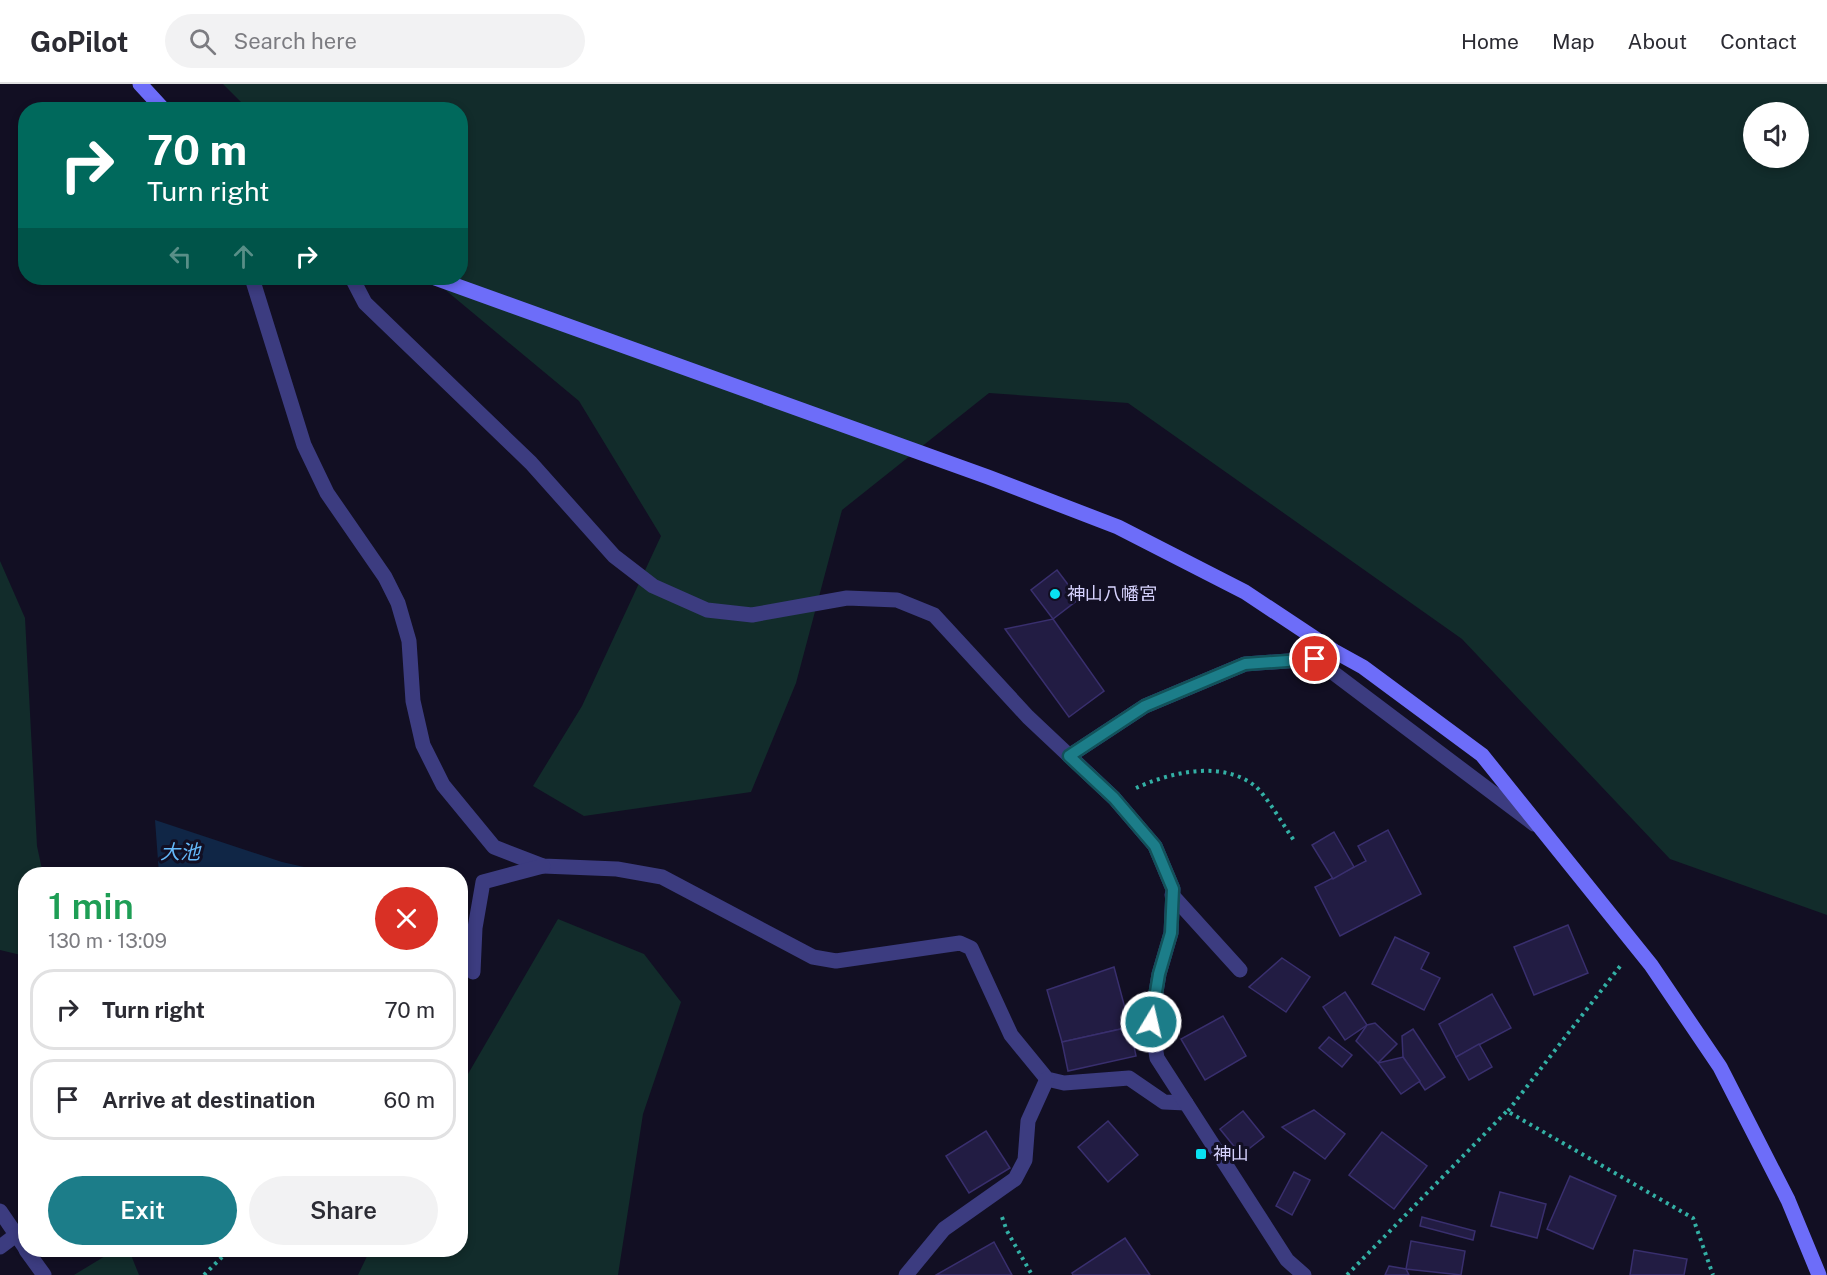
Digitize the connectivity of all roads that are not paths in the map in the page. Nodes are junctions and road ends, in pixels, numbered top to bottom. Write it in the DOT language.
graph roads {
  1 [pos="140,84"];
  2 [pos="157,102"];
  3 [pos="254,285"];
  4 [pos="356,285"];
  5 [pos="454,285"];
  6 [pos="1069,756"];
  7 [pos="1548,834"];
  8 [pos="543,866"];
  9 [pos="1172,895"];
  10 [pos="1240,970"];
  11 [pos="473,972"];
  12 [pos="1047,1079"];
  13 [pos="1186,1103"];
  14 [pos="0,1211"];
  15 [pos="16,1235"];
  16 [pos="18,1238"];
  17 [pos="0,1247"];
  18 [pos="32,1257"];
  19 [pos="44,1275"];
  20 [pos="906,1275"];
  21 [pos="1303,1275"];
  22 [pos="1819,1275"];
  1 -- 2 [label="street"];
  3 -- 8 [label="street"];
  4 -- 6 [label="street"];
  5 -- 7 [label="street"];
  6 -- 7 [label="street"];
  6 -- 9 [label="street"];
  7 -- 22 [label="street"];
  8 -- 11 [label="street"];
  8 -- 12 [label="street"];
  9 -- 10 [label="street"];
  9 -- 13 [label="street"];
  12 -- 13 [label="street"];
  12 -- 20 [label="street"];
  13 -- 21 [label="street"];
  14 -- 15 [label="street"];
  15 -- 16 [label="street"];
  15 -- 17 [label="street"];
  18 -- 19 [label="street"];
}
